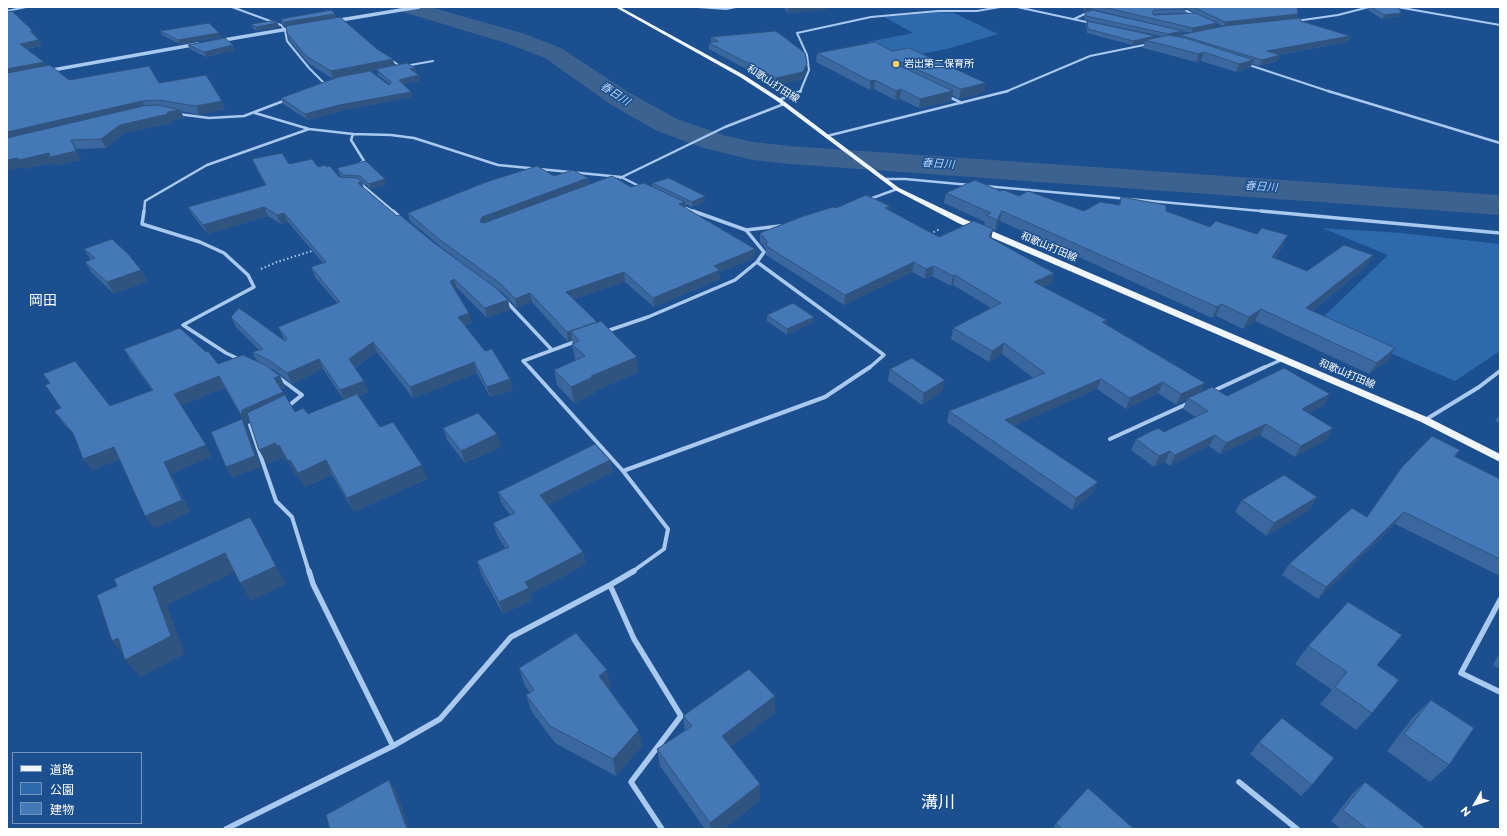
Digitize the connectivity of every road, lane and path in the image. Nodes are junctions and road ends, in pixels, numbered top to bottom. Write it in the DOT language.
graph roads {
  1 [pos="26,7"];
  2 [pos="232,7"];
  3 [pos="419,7"];
  4 [pos="617,7"];
  5 [pos="698,7"];
  6 [pos="736,7"];
  7 [pos="1000,7"];
  8 [pos="1017,7"];
  9 [pos="1025,7"];
  10 [pos="1178,7"];
  11 [pos="1368,7"];
  12 [pos="1397,7"];
  13 [pos="1021,8"];
  14 [pos="7,11"];
  15 [pos="1091,11"];
  16 [pos="1195,15"];
  17 [pos="1188,16"];
  18 [pos="1202,18"];
  19 [pos="1072,19"];
  20 [pos="1293,21"];
  21 [pos="329,22"];
  22 [pos="1094,24"];
  23 [pos="1500,25"];
  24 [pos="299,27"];
  25 [pos="285,30"];
  26 [pos="214,41"];
  27 [pos="206,42"];
  28 [pos="1152,43"];
  29 [pos="389,59"];
  30 [pos="433,61"];
  31 [pos="1241,62"];
  32 [pos="401,67"];
  33 [pos="394,68"];
  34 [pos="38,73"];
  35 [pos="320,86"];
  36 [pos="943,94"];
  37 [pos="290,98"];
  38 [pos="782,102"];
  39 [pos="963,104"];
  40 [pos="177,113"];
  41 [pos="255,113"];
  42 [pos="310,129"];
  43 [pos="352,134"];
  44 [pos="827,136"];
  45 [pos="1500,143"];
  46 [pos="357,164"];
  47 [pos="621,177"];
  48 [pos="881,178"];
  49 [pos="615,180"];
  50 [pos="355,184"];
  51 [pos="975,185"];
  52 [pos="982,186"];
  53 [pos="642,188"];
  54 [pos="897,189"];
  55 [pos="861,202"];
  56 [pos="677,205"];
  57 [pos="961,221"];
  58 [pos="406,222"];
  59 [pos="787,225"];
  60 [pos="746,230"];
  61 [pos="1500,233"];
  62 [pos="925,236"];
  63 [pos="322,248"];
  64 [pos="757,262"];
  65 [pos="248,275"];
  66 [pos="501,296"];
  67 [pos="596,334"];
  68 [pos="581,340"];
  69 [pos="552,350"];
  70 [pos="1284,359"];
  71 [pos="246,362"];
  72 [pos="1500,371"];
  73 [pos="272,373"];
  74 [pos="1211,392"];
  75 [pos="1197,399"];
  76 [pos="283,409"];
  77 [pos="1425,420"];
  78 [pos="256,422"];
  79 [pos="1110,439"];
  80 [pos="1500,458"];
  81 [pos="624,471"];
  82 [pos="610,585"];
  83 [pos="1500,600"];
  84 [pos="1500,692"];
  85 [pos="393,746"];
  86 [pos="1239,782"];
  87 [pos="226,829"];
  88 [pos="662,829"];
  89 [pos="1297,829"];
  1 -- 14 [label="street"];
  2 -- 25 [label="street"];
  3 -- 21 [label="street"];
  4 -- 38 [label="main road, 和歌山打田線"];
  5 -- 6 [label="street"];
  7 -- 38 [label="street"];
  8 -- 13 [label="street"];
  9 -- 13 [label="street"];
  10 -- 16 [label="street"];
  11 -- 20 [label="street"];
  12 -- 23 [label="street"];
  13 -- 19 [label="street"];
  15 -- 19 [label="street"];
  16 -- 17 [label="street"];
  16 -- 18 [label="street"];
  19 -- 22 [label="street"];
  24 -- 25 [label="street"];
  25 -- 26 [label="street"];
  25 -- 35 [label="street"];
  27 -- 34 [label="street"];
  28 -- 39 [label="street"];
  29 -- 32 [label="street"];
  30 -- 32 [label="street"];
  31 -- 45 [label="street"];
  32 -- 33 [label="street"];
  36 -- 39 [label="street"];
  37 -- 41 [label="street"];
  38 -- 44 [label="main road, 和歌山打田線"];
  38 -- 47 [label="street"];
  39 -- 44 [label="street"];
  40 -- 41 [label="street"];
  41 -- 42 [label="street"];
  42 -- 43 [label="street"];
  42 -- 65 [label="street"];
  43 -- 46 [label="street"];
  43 -- 47 [label="street"];
  44 -- 48 [label="main road, 和歌山打田線"];
  47 -- 49 [label="street"];
  47 -- 53 [label="street"];
  48 -- 51 [label="street"];
  48 -- 54 [label="main road, 和歌山打田線"];
  50 -- 58 [label="street"];
  52 -- 61 [label="street"];
  54 -- 55 [label="street"];
  54 -- 57 [label="main road, 和歌山打田線"];
  56 -- 60 [label="street"];
  57 -- 62 [label="path"];
  57 -- 70 [label="main road, 和歌山打田線"];
  59 -- 60 [label="street"];
  60 -- 64 [label="street"];
  63 -- 65 [label="path"];
  64 -- 67 [label="street"];
  64 -- 81 [label="street"];
  65 -- 71 [label="street"];
  66 -- 69 [label="street"];
  68 -- 69 [label="street"];
  69 -- 81 [label="street"];
  70 -- 74 [label="street"];
  70 -- 77 [label="main road, 和歌山打田線"];
  72 -- 77 [label="street"];
  73 -- 76 [label="street"];
  75 -- 79 [label="street"];
  77 -- 80 [label="main road, 和歌山打田線"];
  78 -- 85 [label="street"];
  81 -- 82 [label="street"];
  82 -- 85 [label="street"];
  82 -- 88 [label="street"];
  83 -- 84 [label="street"];
  85 -- 87 [label="street"];
  86 -- 89 [label="street"];
}
